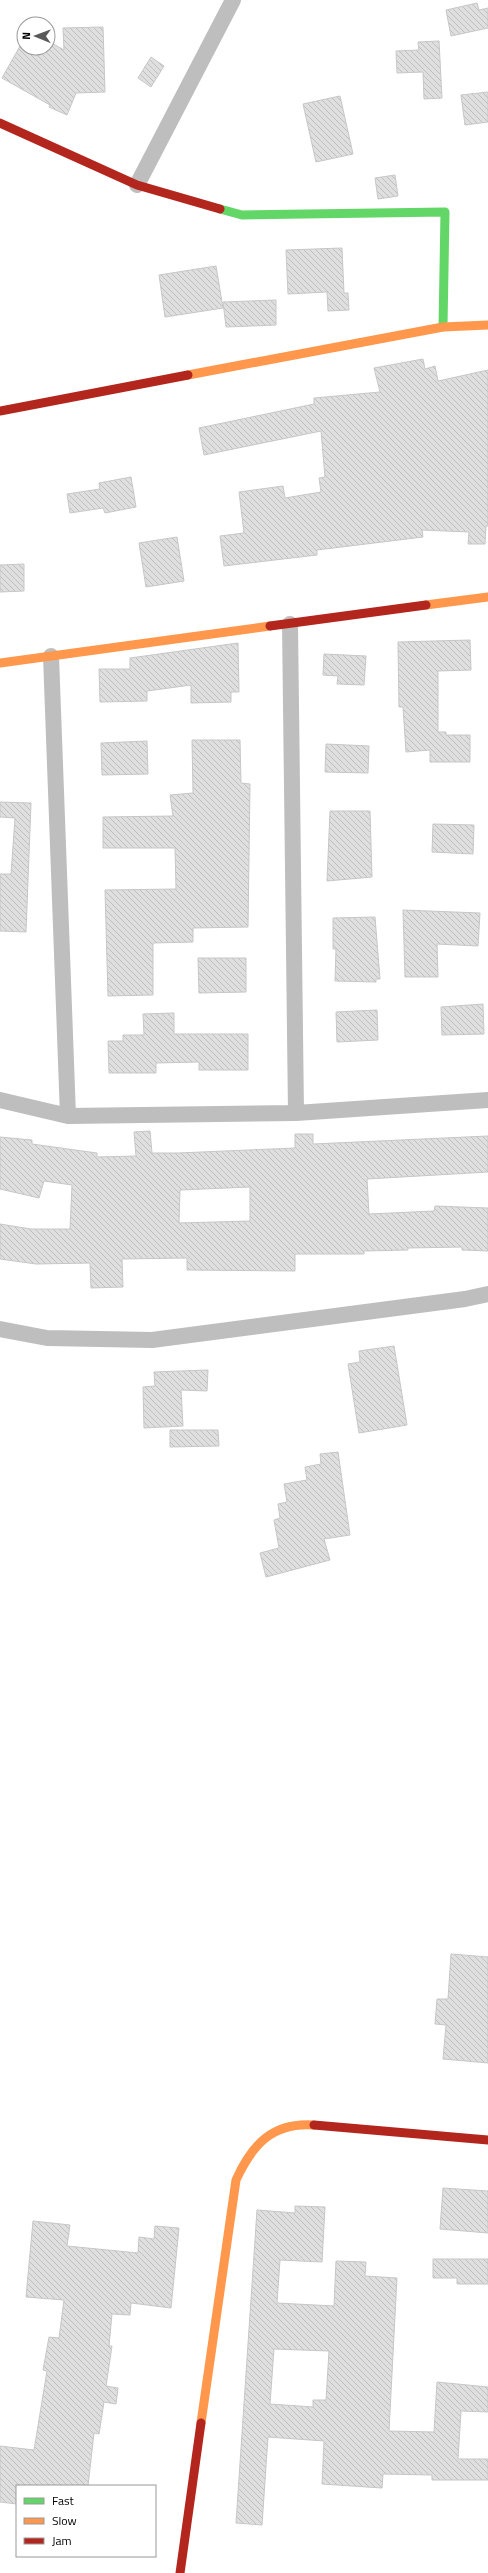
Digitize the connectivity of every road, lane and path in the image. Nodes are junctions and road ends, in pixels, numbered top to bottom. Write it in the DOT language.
graph roads {
  1 [pos="233,0"];
  2 [pos="0,123"];
  3 [pos="137,185"];
  4 [pos="488,325"];
  5 [pos="443,327"];
  6 [pos="0,411"];
  7 [pos="488,597"];
  8 [pos="290,624"];
  9 [pos="52,656"];
  10 [pos="0,663"];
  11 [pos="0,1100"];
  12 [pos="488,1100"];
  13 [pos="296,1113"];
  14 [pos="68,1116"];
  15 [pos="488,1294"];
  16 [pos="0,1329"];
  17 [pos="488,2140"];
  18 [pos="180,2573"];
  1 -- 3 [label="street"];
  2 -- 3 [label="street"];
  3 -- 5 [label="street"];
  4 -- 5 [label="street"];
  5 -- 6 [label="street"];
  7 -- 8 [label="street"];
  8 -- 9 [label="street"];
  8 -- 13 [label="street"];
  9 -- 10 [label="street"];
  9 -- 14 [label="street"];
  11 -- 14 [label="street"];
  12 -- 13 [label="street"];
  13 -- 14 [label="street"];
  15 -- 16 [label="street"];
  17 -- 18 [label="street"];
}
